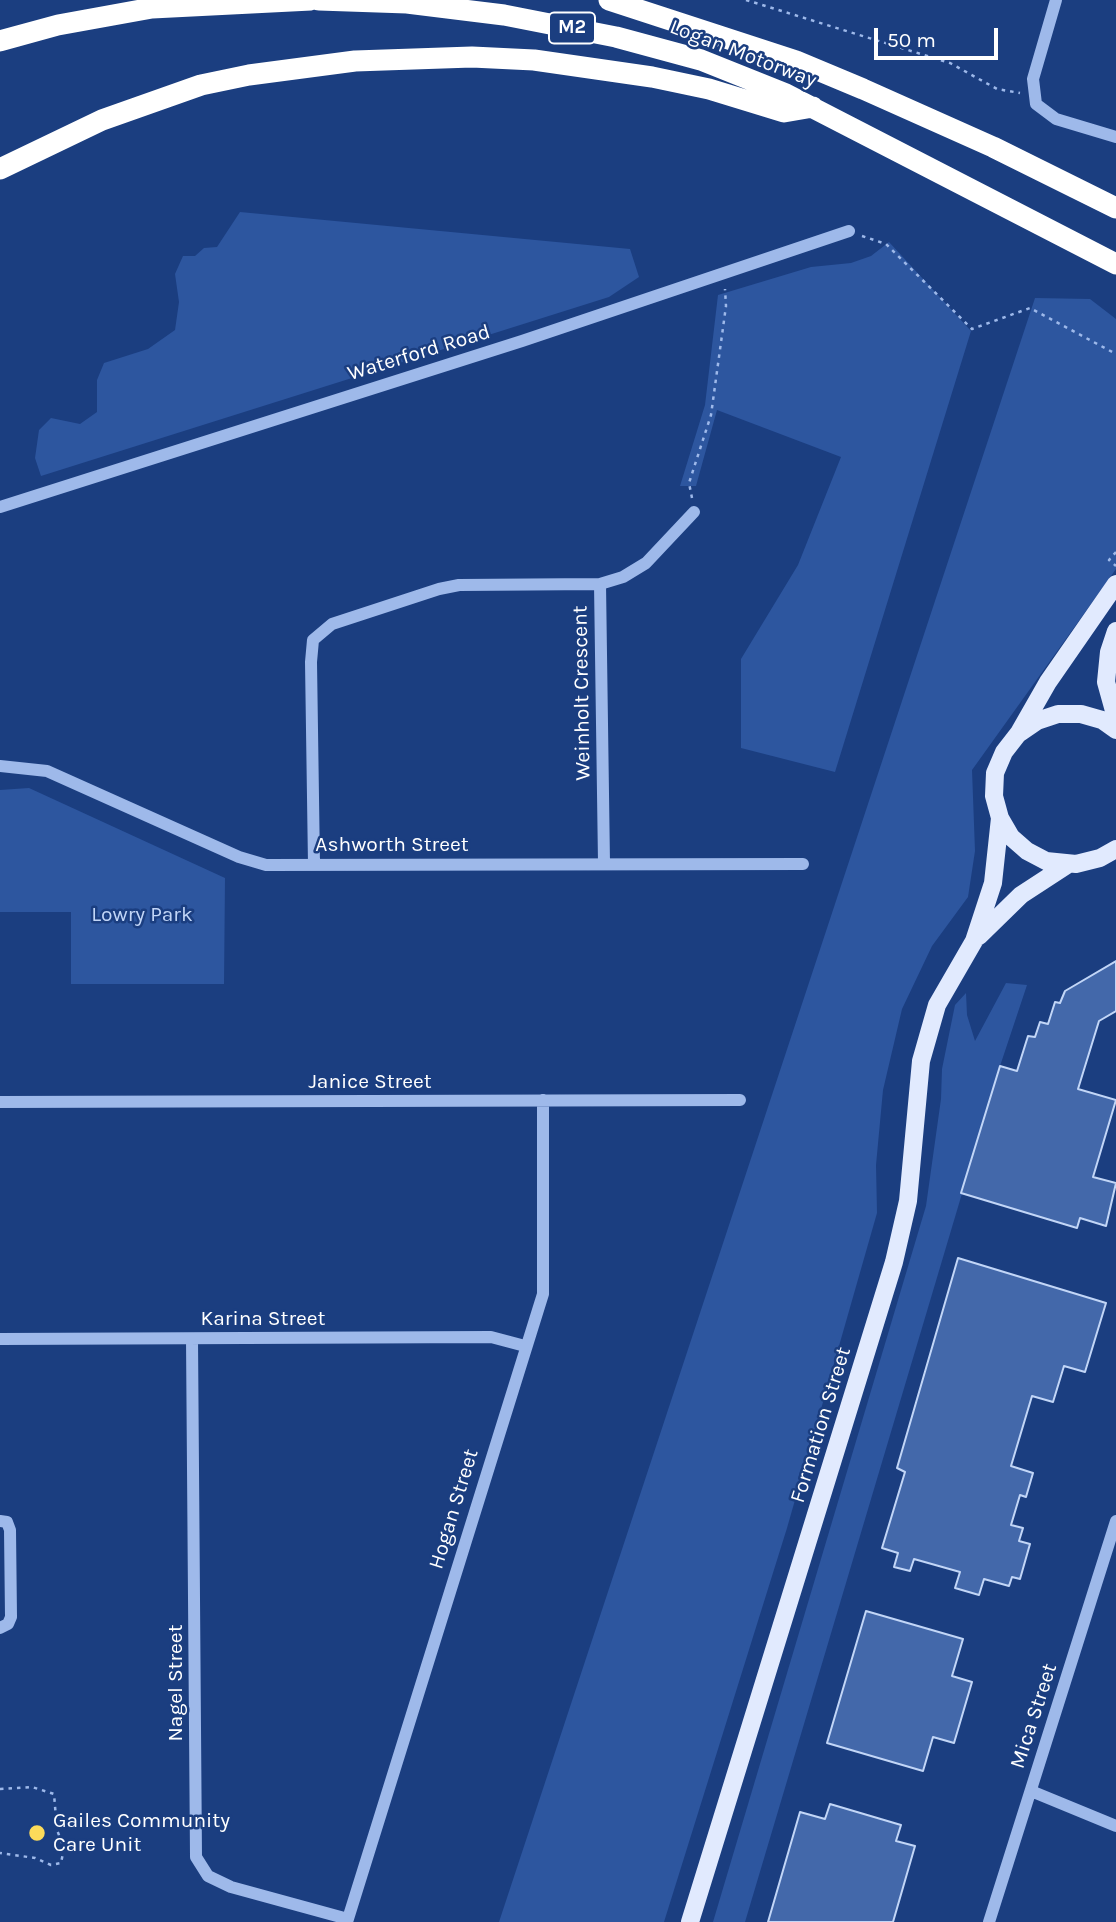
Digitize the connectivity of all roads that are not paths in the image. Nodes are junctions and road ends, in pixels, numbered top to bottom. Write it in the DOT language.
graph roads {
  1 [pos="311,0"];
  2 [pos="319,0"];
  3 [pos="609,0"];
  4 [pos="1056,0"];
  5 [pos="0,41"];
  6 [pos="813,107"];
  7 [pos="1116,137"];
  8 [pos="0,169"];
  9 [pos="1116,208"];
  10 [pos="849,231"];
  11 [pos="1116,264"];
  12 [pos="0,507"];
  13 [pos="694,512"];
  14 [pos="600,583"];
  15 [pos="1116,584"];
  16 [pos="1116,631"];
  17 [pos="1116,718"];
  18 [pos="1116,730"];
  19 [pos="1018,734"];
  20 [pos="0,766"];
  21 [pos="1000,818"];
  22 [pos="1111,856"];
  23 [pos="604,863"];
  24 [pos="803,864"];
  25 [pos="314,865"];
  26 [pos="1067,865"];
  27 [pos="974,941"];
  28 [pos="543,1100"];
  29 [pos="740,1100"];
  30 [pos="0,1102"];
  31 [pos="0,1339"];
  32 [pos="192,1339"];
  33 [pos="525,1346"];
  34 [pos="0,1521"];
  35 [pos="1116,1521"];
  36 [pos="0,1628"];
  37 [pos="1031,1790"];
  38 [pos="1116,1826"];
  39 [pos="348,1921"];
  40 [pos="690,1922"];
  41 [pos="989,1922"];
  1 -- 5 [label="highway"];
  2 -- 6 [label="highway, Logan Motorway / M2"];
  3 -- 9 [label="highway, Logan Motorway / M2"];
  4 -- 7 [label="street"];
  6 -- 8 [label="highway"];
  6 -- 11 [label="highway, Logan Motorway / M2"];
  10 -- 12 [label="street, Waterford Road"];
  13 -- 14 [label="street"];
  14 -- 23 [label="street, Weinholt Crescent"];
  14 -- 25 [label="street, Weinholt Crescent"];
  15 -- 19 [label="main road"];
  16 -- 17 [label="main road"];
  18 -- 19 [label="main road"];
  19 -- 21 [label="main road"];
  20 -- 25 [label="street, Ashworth Street"];
  21 -- 26 [label="main road"];
  21 -- 27 [label="main road, Formation Street"];
  22 -- 26 [label="main road"];
  23 -- 24 [label="street, Ashworth Street"];
  23 -- 25 [label="street, Ashworth Street"];
  26 -- 27 [label="main road, Formation Street"];
  27 -- 40 [label="main road, Formation Street"];
  28 -- 29 [label="street, Janice Street"];
  28 -- 30 [label="street, Janice Street"];
  28 -- 33 [label="street, Hogan Street"];
  31 -- 32 [label="street, Karina Street"];
  32 -- 33 [label="street, Karina Street"];
  32 -- 39 [label="street, Nagel Street"];
  33 -- 39 [label="street, Hogan Street"];
  34 -- 36 [label="street"];
  35 -- 37 [label="street, Mica Street"];
  37 -- 38 [label="street"];
  37 -- 41 [label="street, Mica Street"];
}
